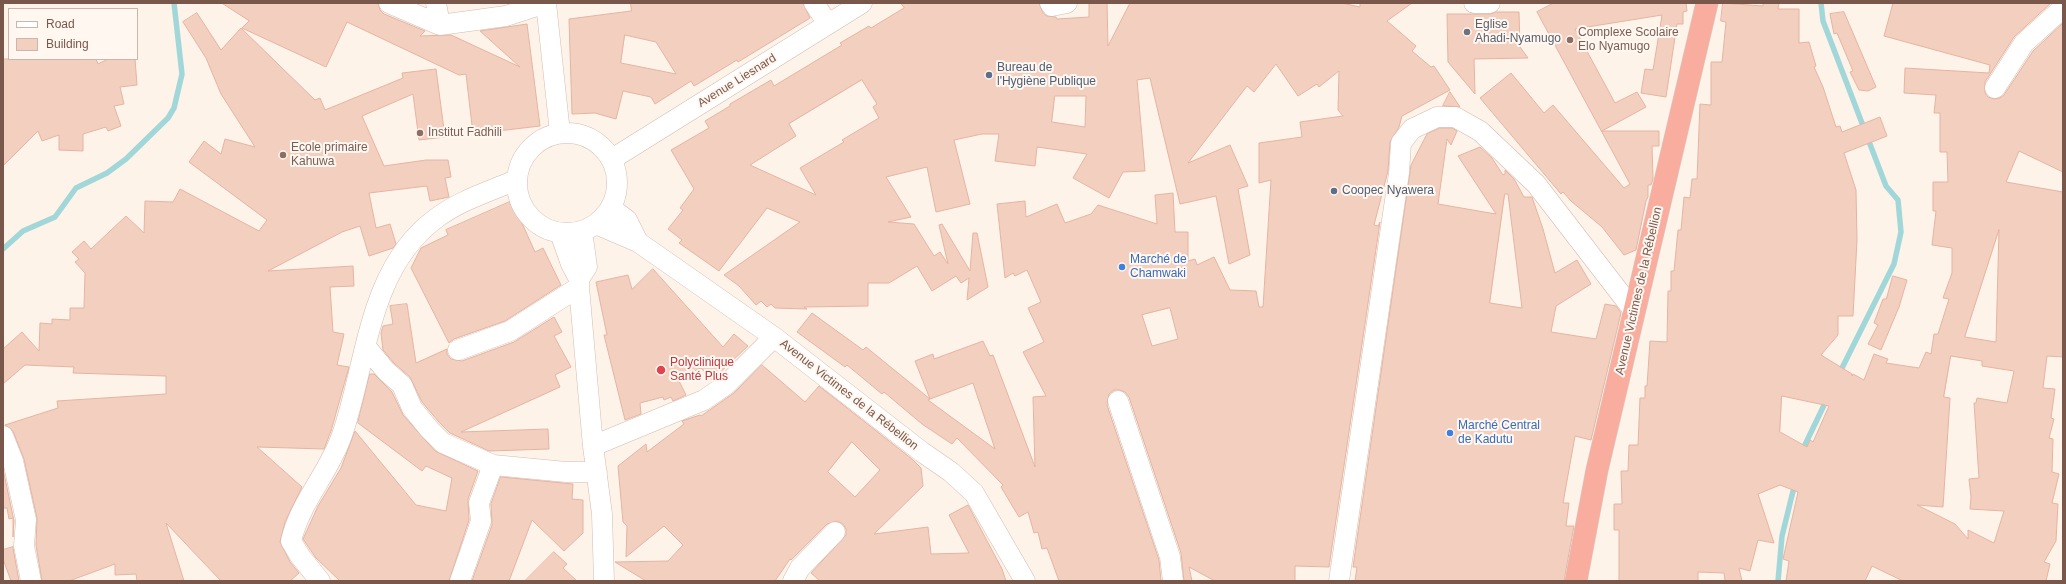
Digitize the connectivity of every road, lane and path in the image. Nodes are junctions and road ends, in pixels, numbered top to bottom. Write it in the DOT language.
graph roads {
  1 [pos="389,3"];
  2 [pos="436,3"];
  3 [pos="546,3"];
  4 [pos="814,3"];
  5 [pos="862,3"];
  6 [pos="1050,3"];
  7 [pos="1067,3"];
  8 [pos="1474,3"];
  9 [pos="1483,3"];
  10 [pos="1490,3"];
  11 [pos="1707,3"];
  12 [pos="2063,8"];
  13 [pos="828,24"];
  14 [pos="440,25"];
  15 [pos="1995,88"];
  16 [pos="560,133"];
  17 [pos="612,159"];
  18 [pos="516,180"];
  19 [pos="611,208"];
  20 [pos="589,227"];
  21 [pos="560,233"];
  22 [pos="638,242"];
  23 [pos="579,283"];
  24 [pos="1634,311"];
  25 [pos="774,337"];
  26 [pos="367,348"];
  27 [pos="458,350"];
  28 [pos="1118,401"];
  29 [pos="3,436"];
  30 [pos="593,446"];
  31 [pos="493,465"];
  32 [pos="597,472"];
  33 [pos="835,532"];
  34 [pos="32,581"];
  35 [pos="320,581"];
  36 [pos="460,581"];
  37 [pos="604,581"];
  38 [pos="793,581"];
  39 [pos="1025,581"];
  40 [pos="1172,581"];
  41 [pos="1339,581"];
  42 [pos="1576,581"];
  1 -- 14 [label="street"];
  2 -- 14 [label="street"];
  3 -- 14 [label="street"];
  3 -- 16 [label="street"];
  4 -- 13 [label="street"];
  5 -- 13 [label="street, Avenue Liesnard"];
  6 -- 7 [label="street"];
  8 -- 9 [label="street"];
  9 -- 10 [label="street"];
  11 -- 24 [label="highway, Avenue Victimes de la Rébellion"];
  12 -- 15 [label="street"];
  13 -- 17 [label="street, Avenue Liesnard"];
  16 -- 17 [label="street"];
  16 -- 18 [label="street"];
  17 -- 19 [label="street"];
  18 -- 21 [label="street"];
  18 -- 26 [label="street"];
  19 -- 20 [label="street"];
  19 -- 22 [label="street"];
  20 -- 21 [label="street"];
  20 -- 22 [label="street, Avenue Victimes de la Rébellion"];
  20 -- 23 [label="street"];
  21 -- 23 [label="street"];
  22 -- 25 [label="street, Avenue Victimes de la Rébellion"];
  23 -- 27 [label="street"];
  23 -- 30 [label="street"];
  24 -- 41 [label="street"];
  24 -- 42 [label="highway, Avenue Victimes de la Rébellion"];
  25 -- 30 [label="street"];
  25 -- 39 [label="street, Avenue Victimes de la Rébellion"];
  26 -- 31 [label="street"];
  26 -- 35 [label="street"];
  28 -- 40 [label="street"];
  29 -- 34 [label="street"];
  30 -- 32 [label="street"];
  31 -- 32 [label="street"];
  31 -- 36 [label="street"];
  32 -- 37 [label="street"];
  33 -- 38 [label="street"];
}
